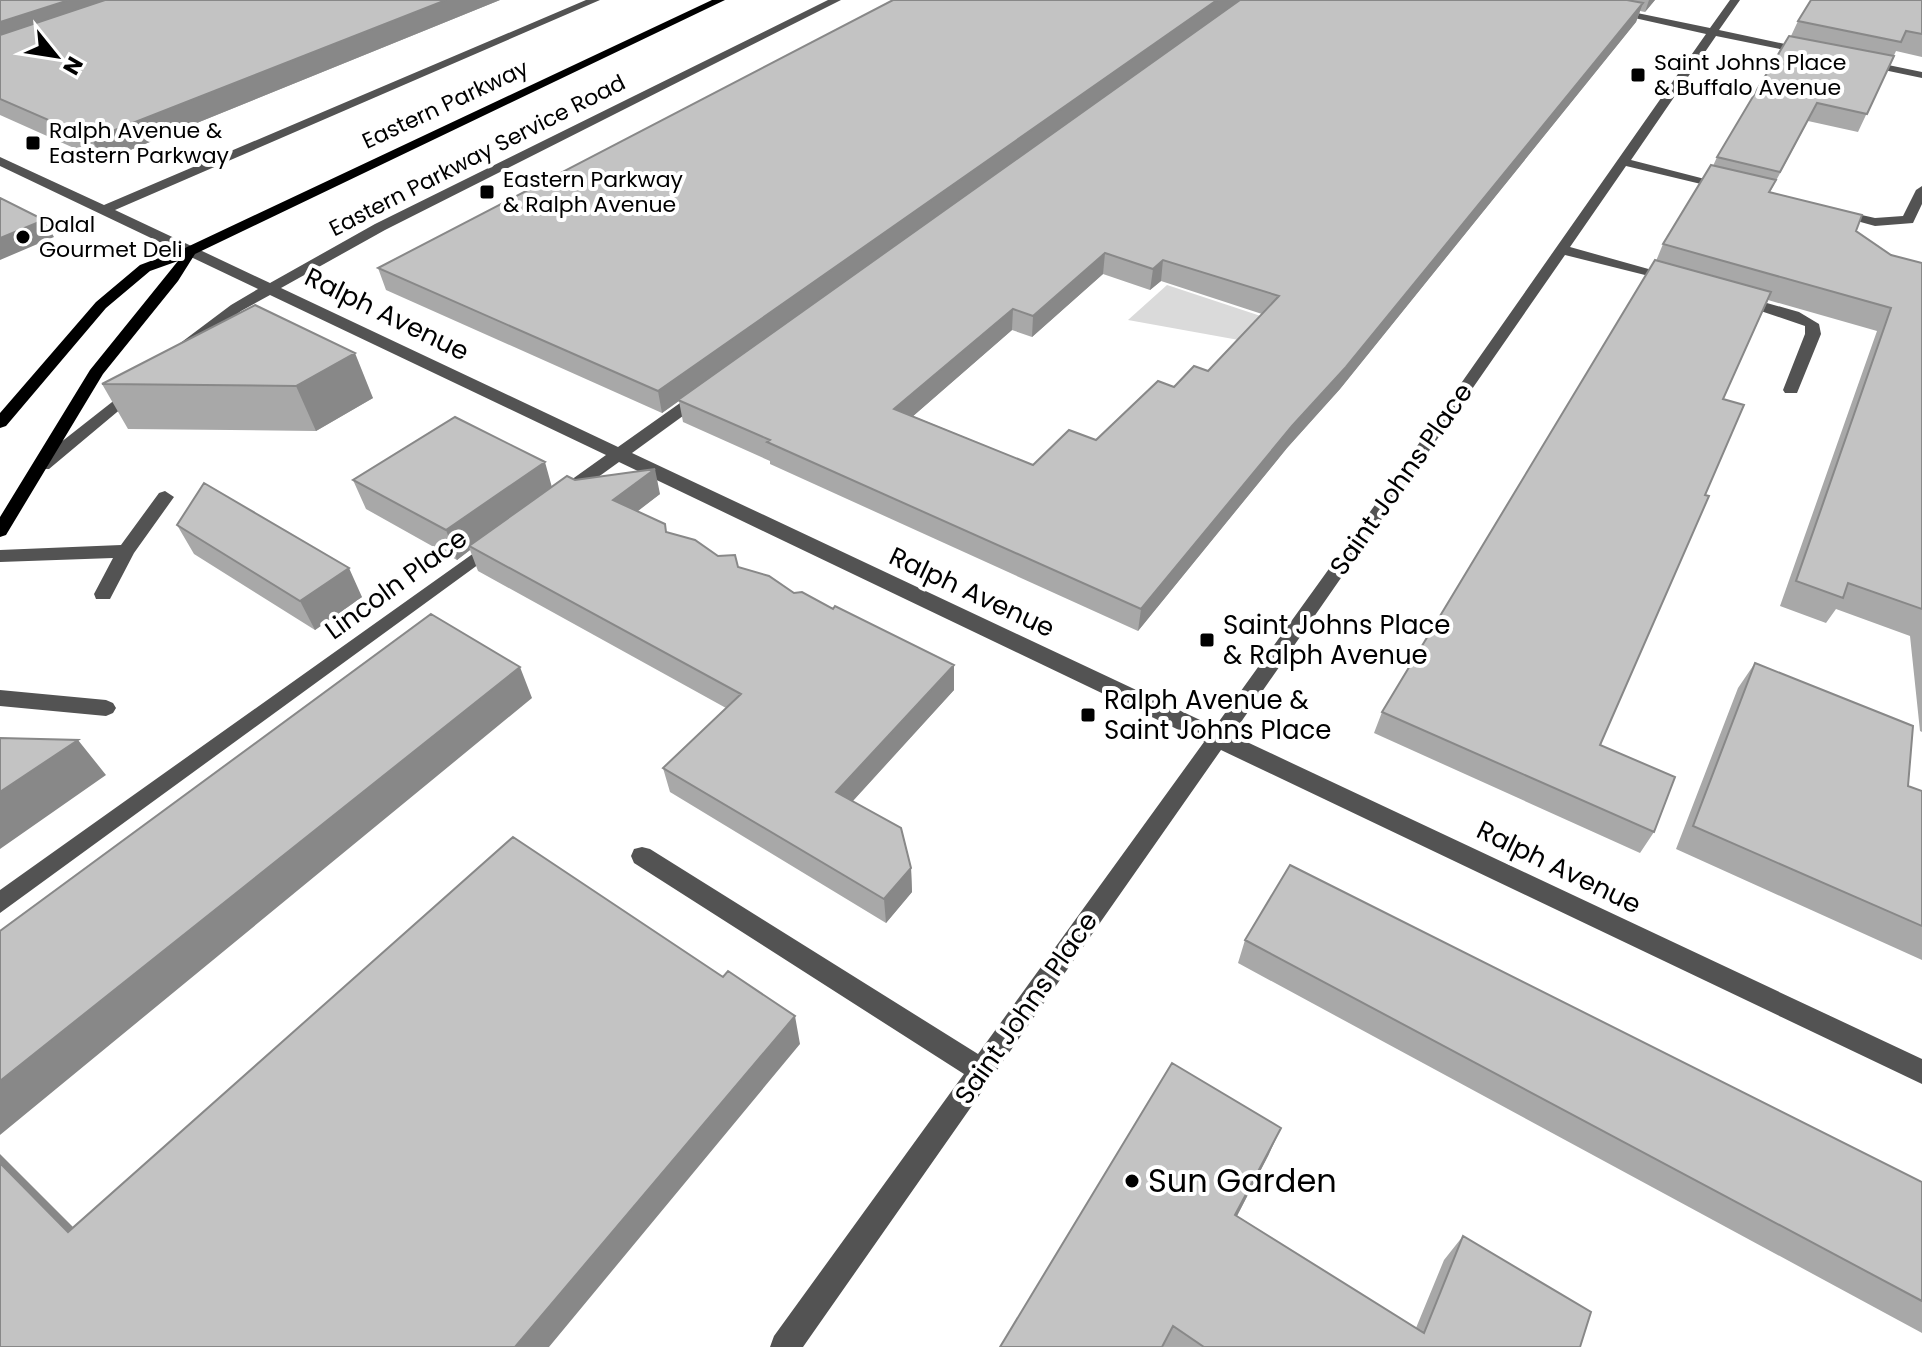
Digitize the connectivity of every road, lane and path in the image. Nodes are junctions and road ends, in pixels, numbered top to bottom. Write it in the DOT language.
graph roads {
  1 [pos="595,0"];
  2 [pos="720,0"];
  3 [pos="836,0"];
  4 [pos="1559,0"];
  5 [pos="1735,0"];
  6 [pos="1713,32"];
  7 [pos="1817,54"];
  8 [pos="1847,60"];
  9 [pos="1922,75"];
  10 [pos="0,161"];
  11 [pos="1621,161"];
  12 [pos="1922,190"];
  13 [pos="1746,191"];
  14 [pos="1817,208"];
  15 [pos="104,210"];
  16 [pos="1561,249"];
  17 [pos="190,251"];
  18 [pos="1691,285"];
  19 [pos="269,289"];
  20 [pos="1720,294"];
  21 [pos="173,355"];
  22 [pos="148,378"];
  23 [pos="721,381"];
  24 [pos="1791,390"];
  25 [pos="0,423"];
  26 [pos="617,455"];
  27 [pos="43,465"];
  28 [pos="165,497"];
  29 [pos="552,502"];
  30 [pos="513,530"];
  31 [pos="0,531"];
  32 [pos="126,551"];
  33 [pos="0,556"];
  34 [pos="103,594"];
  35 [pos="0,698"];
  36 [pos="106,708"];
  37 [pos="1220,738"];
  38 [pos="642,856"];
  39 [pos="0,903"];
  40 [pos="982,1071"];
  41 [pos="1922,1072"];
  42 [pos="785,1347"];
  1 -- 15 [label="street"];
  2 -- 17 [label="main road, Eastern Parkway"];
  3 -- 19 [label="street, Eastern Parkway Service Road"];
  4 -- 6 [label="street"];
  5 -- 6 [label="street, Saint Johns Place"];
  6 -- 7 [label="street"];
  6 -- 11 [label="street, Saint Johns Place"];
  8 -- 9 [label="street"];
  10 -- 15 [label="street, Ralph Avenue"];
  11 -- 13 [label="street"];
  11 -- 16 [label="street, Saint Johns Place"];
  12 -- 14 [label="street"];
  15 -- 17 [label="street, Ralph Avenue"];
  16 -- 18 [label="street"];
  16 -- 37 [label="street, Saint Johns Place"];
  17 -- 19 [label="street, Ralph Avenue"];
  17 -- 25 [label="main road, Eastern Parkway"];
  17 -- 27 [label="main road"];
  19 -- 21 [label="street, Eastern Parkway Service Road"];
  19 -- 26 [label="street, Ralph Avenue"];
  20 -- 24 [label="street"];
  22 -- 27 [label="street"];
  23 -- 26 [label="street"];
  26 -- 29 [label="street"];
  26 -- 37 [label="street, Ralph Avenue"];
  27 -- 31 [label="main road"];
  28 -- 32 [label="street"];
  30 -- 39 [label="street, Lincoln Place"];
  32 -- 33 [label="street"];
  32 -- 34 [label="street"];
  35 -- 36 [label="street"];
  37 -- 40 [label="street, Saint Johns Place"];
  37 -- 41 [label="street, Ralph Avenue"];
  38 -- 40 [label="street"];
  40 -- 42 [label="street, Saint Johns Place"];
}
